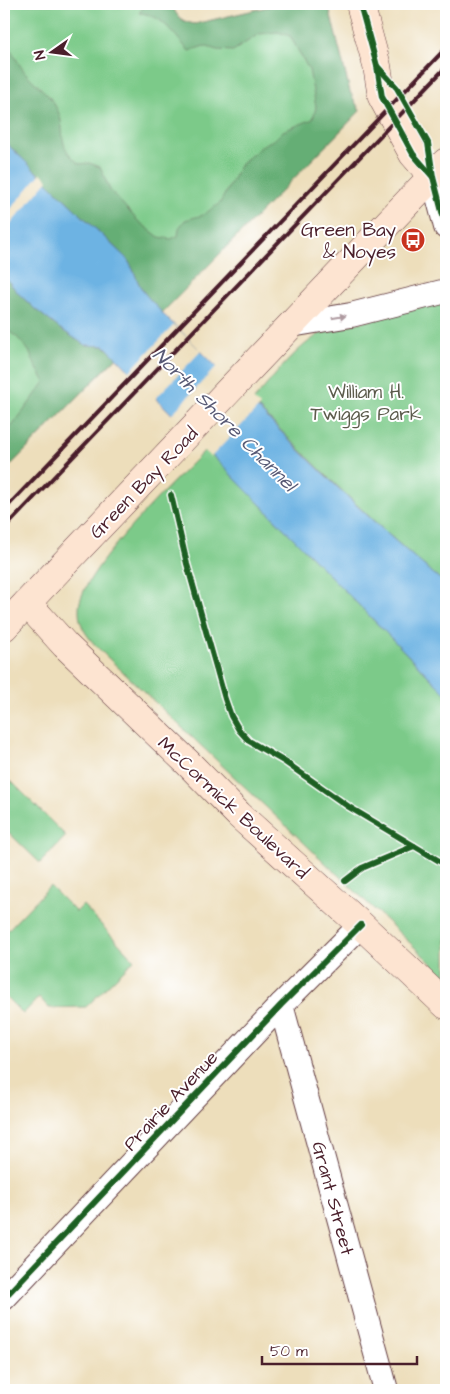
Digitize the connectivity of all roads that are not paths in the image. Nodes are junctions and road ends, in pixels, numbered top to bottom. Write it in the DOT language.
graph roads {
  1 [pos="360,4"];
  2 [pos="440,170"];
  3 [pos="446,227"];
  4 [pos="446,291"];
  5 [pos="291,325"];
  6 [pos="27,603"];
  7 [pos="4,627"];
  8 [pos="362,925"];
  9 [pos="281,1005"];
  10 [pos="446,1005"];
  11 [pos="4,1298"];
  12 [pos="386,1390"];
  1 -- 2 [label="main road"];
  2 -- 3 [label="street"];
  2 -- 5 [label="main road, Green Bay Road"];
  5 -- 4 [label="street, one-way"];
  5 -- 6 [label="main road, Green Bay Road"];
  6 -- 7 [label="main road, Green Bay Road"];
  6 -- 8 [label="main road, McCormick Boulevard"];
  8 -- 9 [label="street, Prairie Avenue"];
  8 -- 10 [label="main road, McCormick Boulevard"];
  9 -- 11 [label="street, Prairie Avenue"];
  9 -- 12 [label="street, Grant Street"];
}
